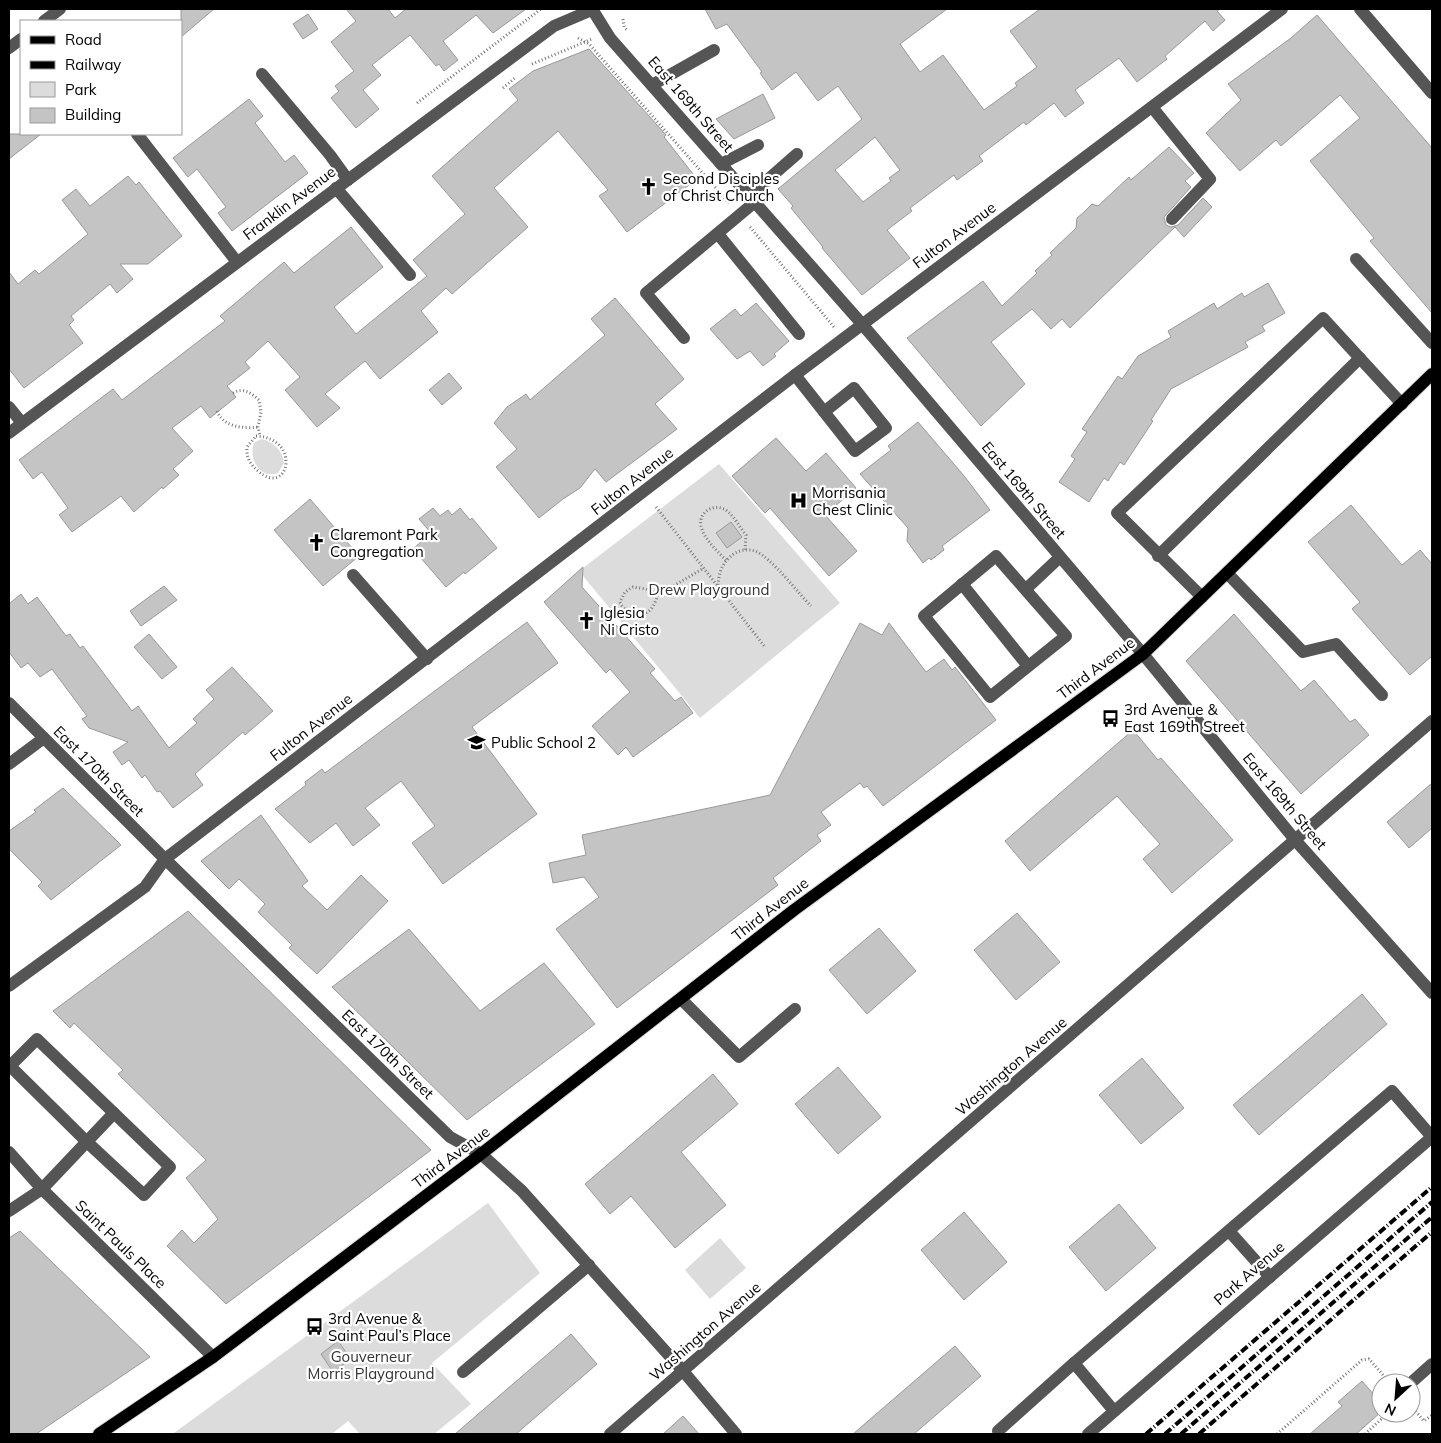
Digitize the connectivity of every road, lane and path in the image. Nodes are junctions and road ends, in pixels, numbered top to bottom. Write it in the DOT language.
graph roads {
  1 [pos="60,9"];
  2 [pos="541,9"];
  3 [pos="593,9"];
  4 [pos="1282,9"];
  5 [pos="1360,9"];
  6 [pos="45,20"];
  7 [pos="578,38"];
  8 [pos="592,39"];
  9 [pos="20,40"];
  10 [pos="585,42"];
  11 [pos="9,48"];
  12 [pos="714,50"];
  13 [pos="531,64"];
  14 [pos="262,74"];
  15 [pos="517,76"];
  16 [pos="652,85"];
  17 [pos="503,88"];
  18 [pos="1432,93"];
  19 [pos="417,103"];
  20 [pos="1152,107"];
  21 [pos="138,135"];
  22 [pos="758,145"];
  23 [pos="797,154"];
  24 [pos="721,164"];
  25 [pos="348,180"];
  26 [pos="336,188"];
  27 [pos="752,199"];
  28 [pos="740,215"];
  29 [pos="1172,219"];
  30 [pos="718,234"];
  31 [pos="1356,259"];
  32 [pos="238,262"];
  33 [pos="410,275"];
  34 [pos="862,324"];
  35 [pos="836,330"];
  36 [pos="799,334"];
  37 [pos="684,338"];
  38 [pos="1432,343"];
  39 [pos="1360,358"];
  40 [pos="1432,374"];
  41 [pos="795,375"];
  42 [pos="233,393"];
  43 [pos="1402,404"];
  44 [pos="9,407"];
  45 [pos="217,412"];
  46 [pos="824,412"];
  47 [pos="22,423"];
  48 [pos="258,427"];
  49 [pos="9,433"];
  50 [pos="260,436"];
  51 [pos="656,507"];
  52 [pos="745,550"];
  53 [pos="1158,556"];
  54 [pos="1060,558"];
  55 [pos="726,560"];
  56 [pos="704,568"];
  57 [pos="1227,573"];
  58 [pos="353,575"];
  59 [pos="962,584"];
  60 [pos="718,586"];
  61 [pos="1026,589"];
  62 [pos="658,595"];
  63 [pos="1202,597"];
  64 [pos="811,606"];
  65 [pos="765,647"];
  66 [pos="1142,654"];
  67 [pos="427,659"];
  68 [pos="1028,666"];
  69 [pos="1382,695"];
  70 [pos="9,704"];
  71 [pos="1432,721"];
  72 [pos="44,738"];
  73 [pos="9,764"];
  74 [pos="1296,841"];
  75 [pos="166,859"];
  76 [pos="9,986"];
  77 [pos="1432,993"];
  78 [pos="681,999"];
  79 [pos="794,1009"];
  80 [pos="114,1113"];
  81 [pos="1432,1137"];
  82 [pos="87,1142"];
  83 [pos="9,1152"];
  84 [pos="481,1154"];
  85 [pos="42,1189"];
  86 [pos="9,1210"];
  87 [pos="1229,1231"];
  88 [pos="589,1266"];
  89 [pos="1270,1277"];
  90 [pos="213,1357"];
  91 [pos="1074,1363"];
  92 [pos="1432,1364"];
  93 [pos="683,1371"];
  94 [pos="463,1372"];
  95 [pos="1381,1373"];
  96 [pos="1421,1374"];
  97 [pos="1114,1412"];
  98 [pos="1432,1415"];
  99 [pos="1421,1418"];
  100 [pos="1377,1423"];
  101 [pos="998,1431"];
  102 [pos="99,1434"];
  103 [pos="610,1434"];
  104 [pos="736,1434"];
  105 [pos="1088,1434"];
  106 [pos="1277,1434"];
  107 [pos="1365,1434"];
  1 -- 6 [label="street"];
  2 -- 19 [label="path"];
  3 -- 16 [label="street, East 169th Street"];
  3 -- 25 [label="street, Franklin Avenue"];
  4 -- 20 [label="street, Fulton Avenue"];
  5 -- 18 [label="street"];
  7 -- 10 [label="path"];
  8 -- 10 [label="path"];
  9 -- 11 [label="street"];
  10 -- 13 [label="path"];
  10 -- 28 [label="path"];
  12 -- 16 [label="street"];
  14 -- 25 [label="street"];
  15 -- 17 [label="path"];
  16 -- 24 [label="street, East 169th Street"];
  20 -- 29 [label="street"];
  20 -- 34 [label="street, Fulton Avenue"];
  21 -- 32 [label="street"];
  22 -- 24 [label="street"];
  23 -- 27 [label="street"];
  24 -- 27 [label="street, East 169th Street"];
  25 -- 26 [label="street, Franklin Avenue"];
  26 -- 32 [label="street, Franklin Avenue"];
  26 -- 33 [label="street"];
  27 -- 28 [label="street"];
  27 -- 34 [label="street, East 169th Street"];
  28 -- 30 [label="street"];
  28 -- 35 [label="path"];
  30 -- 36 [label="street"];
  30 -- 37 [label="street"];
  31 -- 38 [label="street"];
  32 -- 47 [label="street, Franklin Avenue"];
  34 -- 41 [label="street, Fulton Avenue"];
  34 -- 54 [label="street, East 169th Street"];
  39 -- 43 [label="street"];
  39 -- 53 [label="street"];
  39 -- 53 [label="street"];
  40 -- 43 [label="main road, Third Avenue"];
  41 -- 46 [label="street"];
  41 -- 67 [label="street, Fulton Avenue"];
  42 -- 48 [label="path"];
  43 -- 57 [label="main road, Third Avenue"];
  44 -- 47 [label="street"];
  45 -- 48 [label="path"];
  46 -- 46 [label="street"];
  47 -- 49 [label="street, Franklin Avenue"];
  48 -- 50 [label="path"];
  50 -- 50 [label="path"];
  51 -- 56 [label="path"];
  52 -- 55 [label="path"];
  52 -- 55 [label="path"];
  52 -- 64 [label="path"];
  53 -- 63 [label="street"];
  54 -- 61 [label="street"];
  54 -- 66 [label="street, East 169th Street"];
  55 -- 60 [label="path"];
  56 -- 60 [label="path"];
  56 -- 62 [label="path"];
  57 -- 63 [label="main road, Third Avenue"];
  57 -- 69 [label="street"];
  58 -- 67 [label="street"];
  59 -- 61 [label="street"];
  59 -- 68 [label="street"];
  59 -- 68 [label="street"];
  60 -- 65 [label="path"];
  61 -- 68 [label="street"];
  62 -- 62 [label="path"];
  63 -- 66 [label="main road, Third Avenue"];
  66 -- 74 [label="street, East 169th Street"];
  66 -- 78 [label="main road, Third Avenue"];
  67 -- 75 [label="street, Fulton Avenue"];
  70 -- 72 [label="street, East 170th Street"];
  71 -- 74 [label="street, Washington Avenue"];
  72 -- 73 [label="street"];
  72 -- 75 [label="street, East 170th Street"];
  74 -- 77 [label="street, East 169th Street"];
  74 -- 93 [label="street, Washington Avenue"];
  75 -- 76 [label="street, Fulton Avenue"];
  75 -- 84 [label="street, East 170th Street"];
  78 -- 79 [label="street"];
  78 -- 84 [label="main road, Third Avenue"];
  80 -- 82 [label="street"];
  80 -- 82 [label="street"];
  80 -- 82 [label="street"];
  81 -- 87 [label="street"];
  81 -- 89 [label="street, Park Avenue"];
  82 -- 85 [label="street"];
  83 -- 85 [label="street, Saint Pauls Place"];
  84 -- 88 [label="street, East 170th Street"];
  84 -- 90 [label="main road, Third Avenue"];
  85 -- 86 [label="street"];
  85 -- 90 [label="street, Saint Pauls Place"];
  87 -- 89 [label="street"];
  87 -- 91 [label="street"];
  88 -- 93 [label="street, East 170th Street"];
  88 -- 94 [label="street"];
  89 -- 97 [label="street, Park Avenue"];
  90 -- 102 [label="main road, Third Avenue"];
  91 -- 97 [label="street"];
  91 -- 101 [label="street"];
  92 -- 96 [label="street"];
  93 -- 103 [label="street, Washington Avenue"];
  93 -- 104 [label="street, East 170th Street"];
  95 -- 106 [label="path"];
  97 -- 105 [label="street, Park Avenue"];
  98 -- 99 [label="path"];
  100 -- 107 [label="path"];
}
